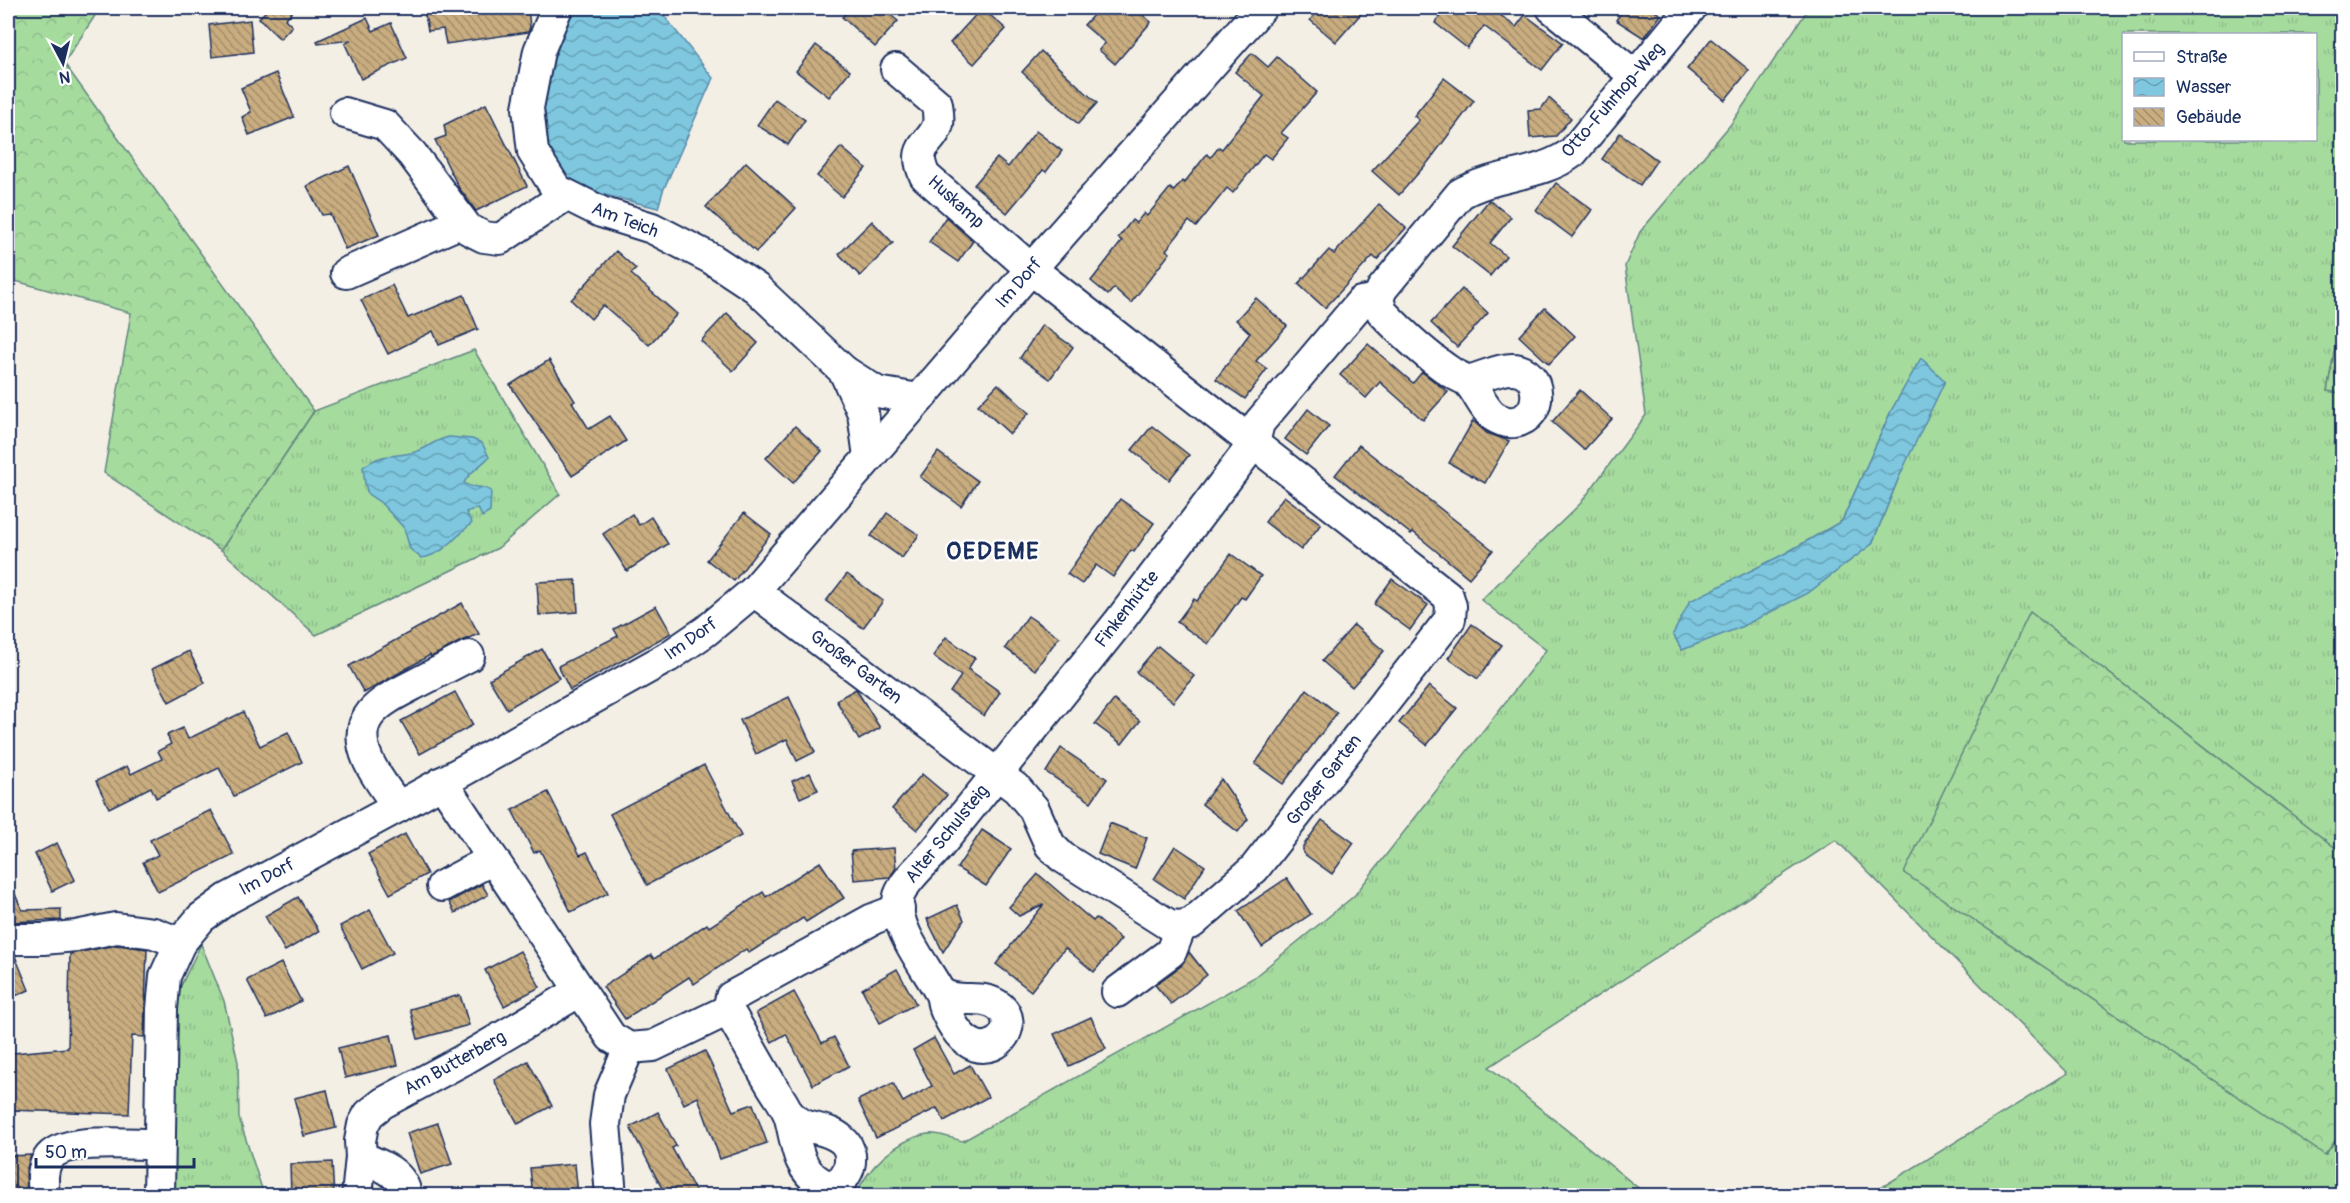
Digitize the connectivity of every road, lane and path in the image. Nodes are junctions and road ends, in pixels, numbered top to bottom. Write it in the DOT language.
graph roads {
  1 [pos="557,8"];
  2 [pos="1261,8"];
  3 [pos="1552,8"];
  4 [pos="1692,8"];
  5 [pos="896,69"];
  6 [pos="1635,76"];
  7 [pos="345,113"];
  8 [pos="567,195"];
  9 [pos="462,222"];
  10 [pos="1031,269"];
  11 [pos="346,273"];
  12 [pos="1378,300"];
  13 [pos="844,371"];
  14 [pos="1467,381"];
  15 [pos="919,399"];
  16 [pos="1254,443"];
  17 [pos="869,457"];
  18 [pos="754,591"];
  19 [pos="469,656"];
  20 [pos="997,773"];
  21 [pos="442,783"];
  22 [pos="398,807"];
  23 [pos="493,859"];
  24 [pos="442,886"];
  25 [pos="899,909"];
  26 [pos="1181,926"];
  27 [pos="8,939"];
  28 [pos="180,943"];
  29 [pos="580,991"];
  30 [pos="940,992"];
  31 [pos="1117,992"];
  32 [pos="728,1010"];
  33 [pos="629,1048"];
  34 [pos="789,1115"];
  35 [pos="160,1144"];
  36 [pos="361,1157"];
  37 [pos="612,1195"];
  38 [pos="44,1196"];
  39 [pos="159,1196"];
  40 [pos="357,1196"];
  41 [pos="406,1196"];
  1 -- 8 [label="street, Am Teich"];
  2 -- 10 [label="street, Im Dorf"];
  3 -- 6 [label="street"];
  4 -- 6 [label="street, Otto-Fuhrhop-Weg"];
  5 -- 10 [label="street, Huskamp"];
  6 -- 12 [label="street, Otto-Fuhrhop-Weg"];
  7 -- 9 [label="street"];
  8 -- 9 [label="street"];
  8 -- 13 [label="street, Am Teich"];
  9 -- 11 [label="street"];
  10 -- 15 [label="street, Im Dorf"];
  10 -- 16 [label="street, Großer Garten"];
  12 -- 14 [label="street"];
  12 -- 16 [label="street, Finkenhütte"];
  13 -- 15 [label="street, Am Teich"];
  13 -- 17 [label="street, Am Teich"];
  15 -- 17 [label="street, Im Dorf"];
  16 -- 20 [label="street, Finkenhütte"];
  16 -- 26 [label="street, Großer Garten"];
  17 -- 18 [label="street, Im Dorf"];
  18 -- 20 [label="street, Großer Garten"];
  18 -- 21 [label="street, Im Dorf"];
  19 -- 22 [label="street"];
  20 -- 25 [label="street, Alter Schulsteig"];
  20 -- 26 [label="street, Großer Garten"];
  21 -- 22 [label="street, Im Dorf"];
  21 -- 23 [label="street"];
  22 -- 28 [label="street, Im Dorf"];
  23 -- 24 [label="street"];
  23 -- 29 [label="street"];
  25 -- 30 [label="street"];
  25 -- 32 [label="street"];
  26 -- 31 [label="street"];
  27 -- 28 [label="street"];
  28 -- 35 [label="street, Im Dorf"];
  29 -- 33 [label="street"];
  29 -- 36 [label="street, Am Butterberg"];
  32 -- 33 [label="street"];
  32 -- 34 [label="street"];
  33 -- 37 [label="street"];
  35 -- 38 [label="street"];
  35 -- 39 [label="street, Im Dorf"];
  36 -- 40 [label="street, Am Butterberg"];
  36 -- 41 [label="street"];
}
